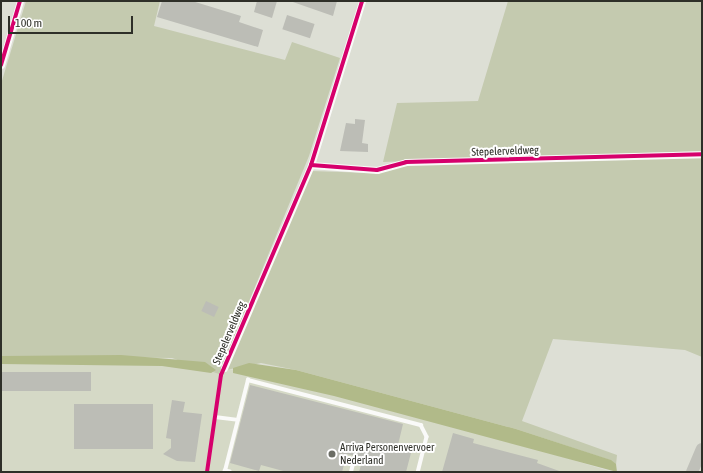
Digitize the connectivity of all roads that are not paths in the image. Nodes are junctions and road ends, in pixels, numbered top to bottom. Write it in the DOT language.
graph roads {
  1 [pos="20,1"];
  2 [pos="362,1"];
  3 [pos="1,65"];
  4 [pos="702,154"];
  5 [pos="311,165"];
  6 [pos="224,368"];
  7 [pos="215,417"];
  8 [pos="238,420"];
  9 [pos="702,449"];
  10 [pos="354,460"];
  11 [pos="230,472"];
  12 [pos="352,472"];
  13 [pos="418,472"];
  14 [pos="692,472"];
  1 -- 3 [label="street"];
  2 -- 5 [label="street, Stepelerveldweg"];
  4 -- 5 [label="street, Stepelerveldweg"];
  5 -- 6 [label="street, Stepelerveldweg"];
  7 -- 8 [label="lane"];
  8 -- 11 [label="lane"];
  8 -- 13 [label="lane"];
  9 -- 14 [label="main road"];
  10 -- 12 [label="lane"];
}
